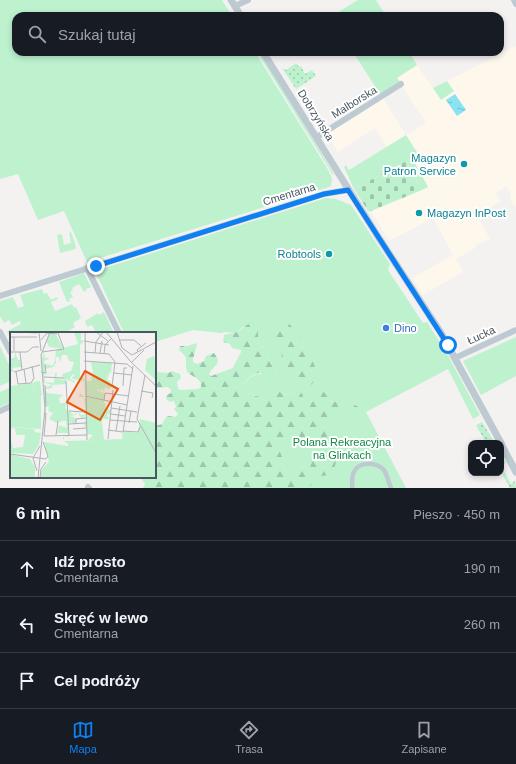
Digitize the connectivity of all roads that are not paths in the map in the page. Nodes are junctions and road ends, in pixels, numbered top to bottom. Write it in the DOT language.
graph roads {
  1 [pos="248,0"];
  2 [pos="514,0"];
  3 [pos="233,3"];
  4 [pos="516,4"];
  5 [pos="239,12"];
  6 [pos="266,56"];
  7 [pos="401,84"];
  8 [pos="317,136"];
  9 [pos="348,190"];
  10 [pos="86,268"];
  11 [pos="0,296"];
  12 [pos="516,330"];
  13 [pos="0,332"];
  14 [pos="118,332"];
  15 [pos="10,352"];
  16 [pos="455,358"];
  17 [pos="10,406"];
  18 [pos="0,411"];
  19 [pos="499,440"];
  20 [pos="504,449"];
  21 [pos="516,472"];
  22 [pos="352,488"];
  23 [pos="391,488"];
  1 -- 3 [label="street"];
  2 -- 4 [label="street"];
  3 -- 5 [label="street"];
  6 -- 8 [label="street, Dobrzyńska"];
  7 -- 8 [label="street, Malborska"];
  8 -- 9 [label="street, Dobrzyńska"];
  9 -- 10 [label="street, Cmentarna"];
  9 -- 16 [label="street"];
  10 -- 11 [label="street, Cmentarna"];
  10 -- 14 [label="street"];
  12 -- 16 [label="street, Łucka"];
  13 -- 15 [label="street"];
  16 -- 19 [label="street"];
  17 -- 18 [label="street"];
  20 -- 21 [label="street"];
  22 -- 23 [label="street"];
}
